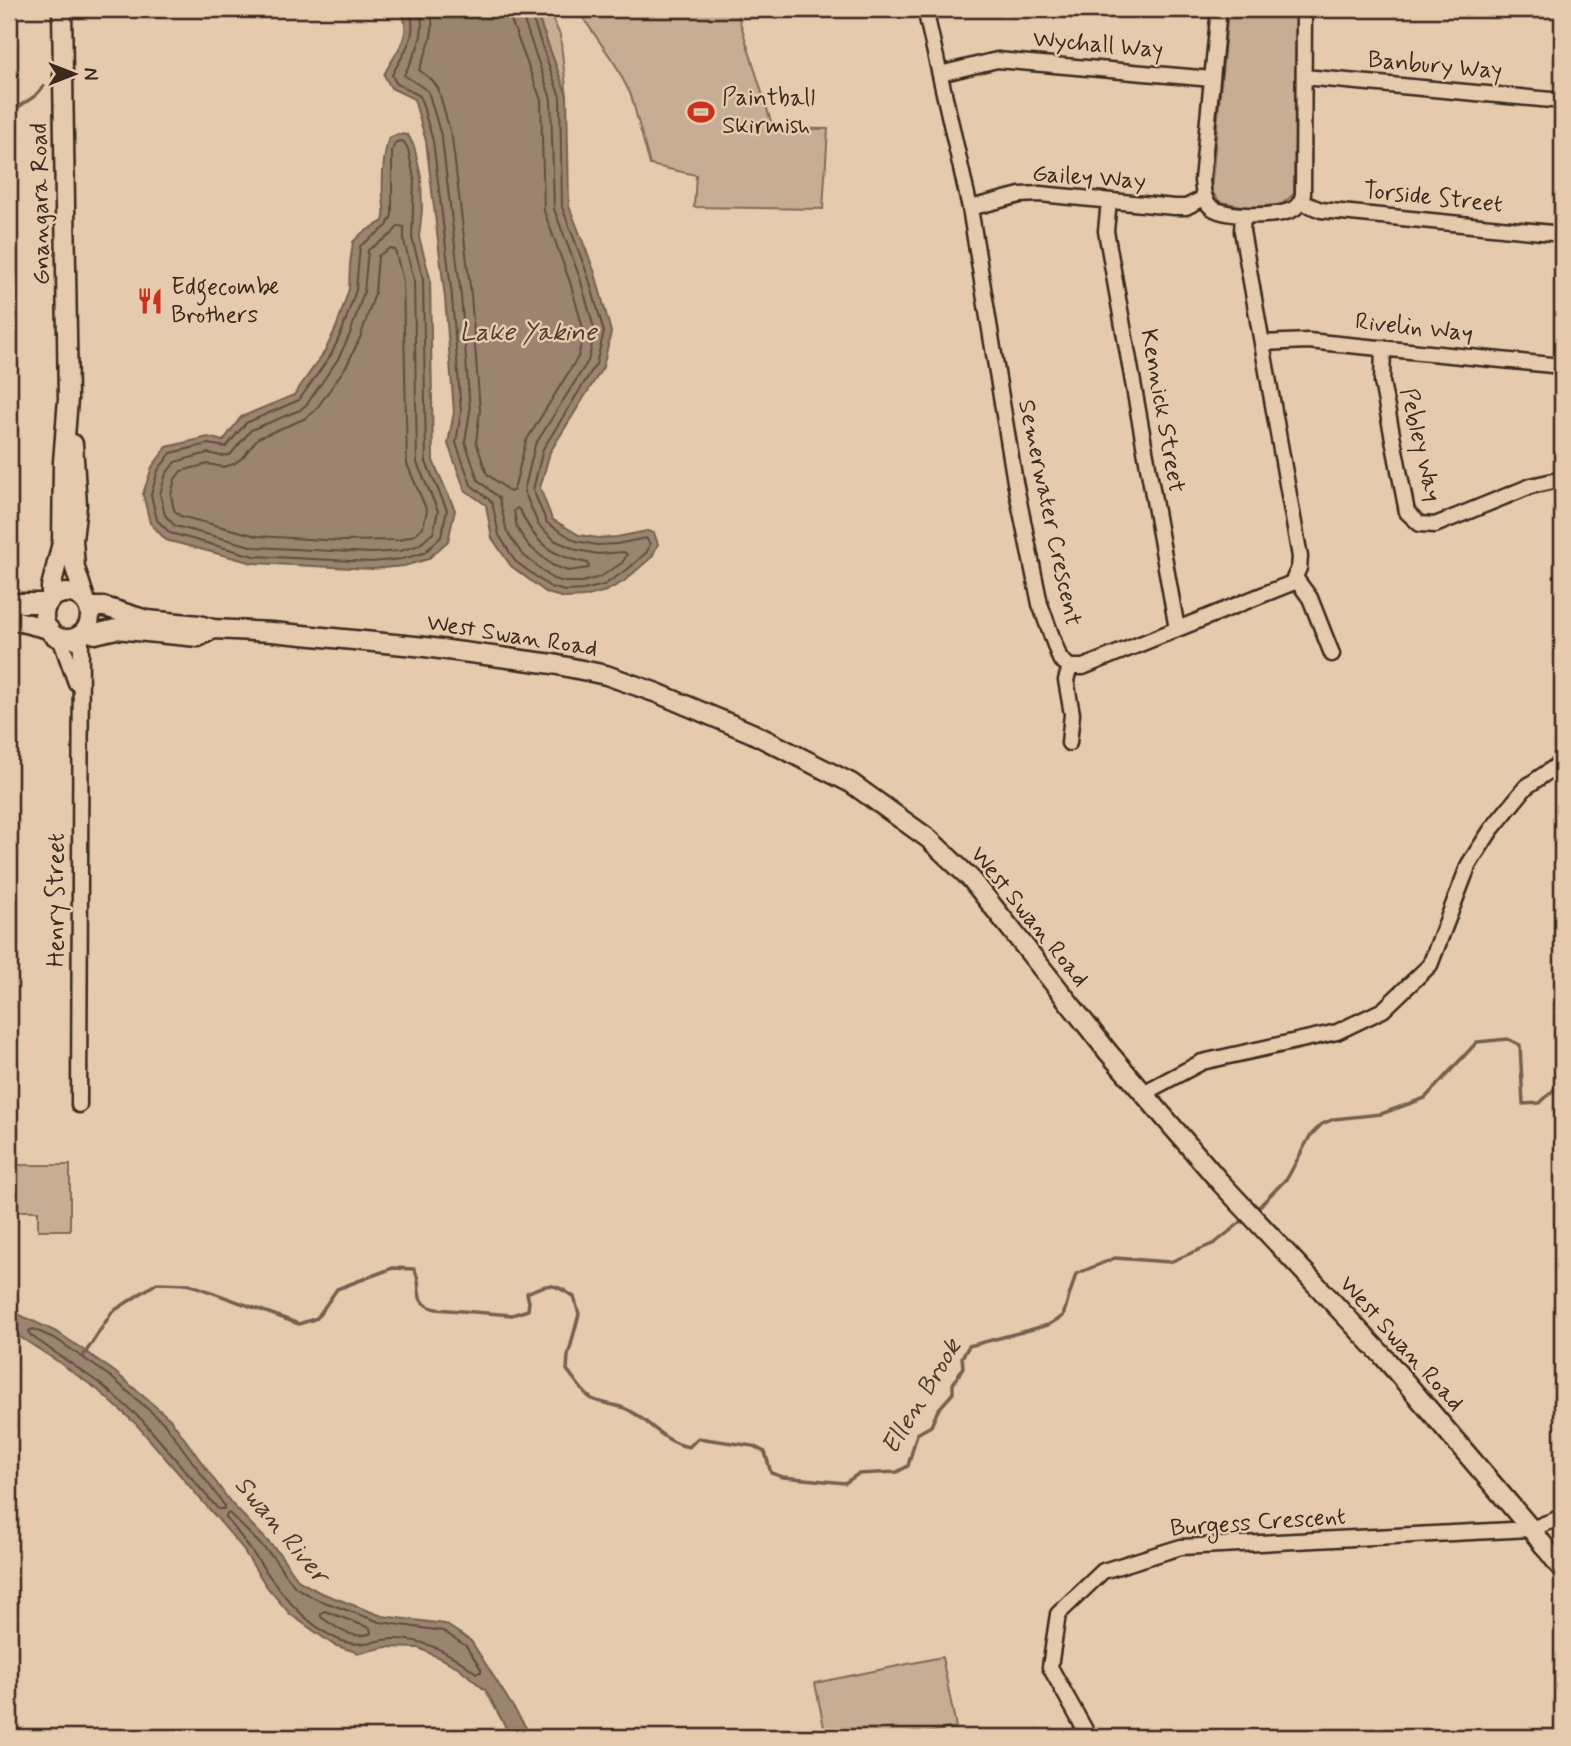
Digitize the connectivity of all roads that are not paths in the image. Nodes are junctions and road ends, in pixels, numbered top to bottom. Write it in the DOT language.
graph roads {
  1 [pos="62,9"];
  2 [pos="925,9"];
  3 [pos="1219,9"];
  4 [pos="1304,9"];
  5 [pos="940,74"];
  6 [pos="1304,77"];
  7 [pos="1212,79"];
  8 [pos="1562,101"];
  9 [pos="1204,198"];
  10 [pos="1110,201"];
  11 [pos="1301,202"];
  12 [pos="970,208"];
  13 [pos="1243,215"];
  14 [pos="1562,234"];
  15 [pos="1262,343"];
  16 [pos="1382,348"];
  17 [pos="1562,366"];
  18 [pos="68,399"];
  19 [pos="1562,478"];
  20 [pos="1296,579"];
  21 [pos="49,601"];
  22 [pos="9,603"];
  23 [pos="88,604"];
  24 [pos="9,619"];
  25 [pos="213,629"];
  26 [pos="1177,629"];
  27 [pos="83,633"];
  28 [pos="54,634"];
  29 [pos="1332,654"];
  30 [pos="1070,667"];
  31 [pos="79,694"];
  32 [pos="1069,743"];
  33 [pos="1562,762"];
  34 [pos="1145,1094"];
  35 [pos="79,1105"];
  36 [pos="1562,1517"];
  37 [pos="1531,1529"];
  38 [pos="1562,1569"];
  39 [pos="1089,1737"];
  1 -- 18 [label="main road, Gnangara Road"];
  2 -- 5 [label="street, Semerwater Crescent"];
  3 -- 7 [label="street"];
  4 -- 6 [label="street"];
  5 -- 7 [label="street, Wychall Way"];
  5 -- 12 [label="street, Semerwater Crescent"];
  6 -- 8 [label="street, Banbury Way"];
  6 -- 11 [label="street"];
  7 -- 9 [label="street"];
  9 -- 10 [label="street, Gailey Way"];
  9 -- 13 [label="street"];
  10 -- 12 [label="street, Gailey Way"];
  10 -- 26 [label="street, Kennick Street"];
  11 -- 13 [label="street"];
  11 -- 14 [label="street, Torside Street"];
  12 -- 30 [label="street, Semerwater Crescent"];
  13 -- 15 [label="street"];
  15 -- 16 [label="street, Rivelin Way"];
  15 -- 20 [label="street"];
  16 -- 17 [label="street, Rivelin Way"];
  16 -- 19 [label="street, Pebley Way"];
  18 -- 21 [label="main road, Gnangara Road"];
  18 -- 23 [label="main road, Gnangara Road"];
  20 -- 26 [label="street"];
  20 -- 29 [label="street"];
  21 -- 22 [label="main road"];
  21 -- 23 [label="main road"];
  21 -- 28 [label="main road"];
  23 -- 25 [label="main road, West Swan Road"];
  23 -- 27 [label="main road"];
  24 -- 28 [label="main road"];
  25 -- 27 [label="main road, West Swan Road"];
  25 -- 34 [label="main road, West Swan Road"];
  26 -- 30 [label="street"];
  27 -- 28 [label="main road"];
  27 -- 31 [label="street, Henry Street"];
  28 -- 31 [label="street, Henry Street"];
  30 -- 32 [label="street"];
  31 -- 35 [label="street, Henry Street"];
  33 -- 34 [label="street"];
  34 -- 37 [label="main road, West Swan Road"];
  36 -- 37 [label="street, Burgess Crescent"];
  37 -- 38 [label="main road, West Swan Road"];
  37 -- 39 [label="street, Burgess Crescent"];
}
